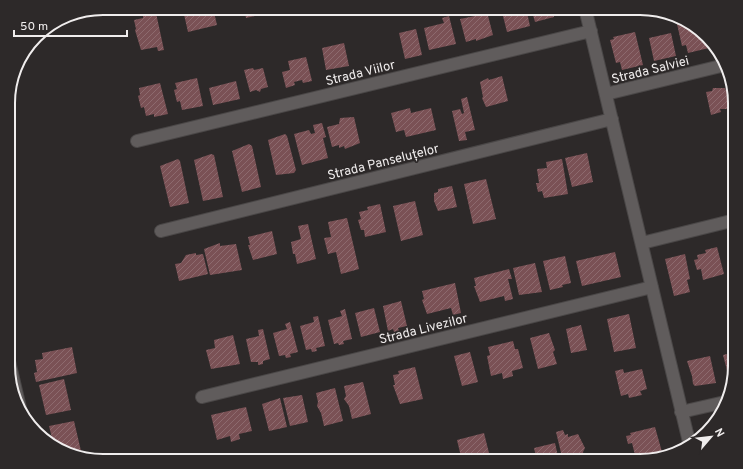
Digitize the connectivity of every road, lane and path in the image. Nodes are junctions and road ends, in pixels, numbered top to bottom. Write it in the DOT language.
graph roads {
  1 [pos="587,15"];
  2 [pos="591,31"];
  3 [pos="720,66"];
  4 [pos="606,94"];
  5 [pos="612,119"];
  6 [pos="137,141"];
  7 [pos="728,222"];
  8 [pos="160,231"];
  9 [pos="642,243"];
  10 [pos="652,288"];
  11 [pos="202,397"];
  12 [pos="720,403"];
  13 [pos="682,412"];
  14 [pos="688,439"];
  1 -- 2 [label="street"];
  2 -- 4 [label="street"];
  2 -- 6 [label="street, Strada Viilor"];
  3 -- 4 [label="street, Strada Salviei"];
  4 -- 5 [label="street"];
  5 -- 8 [label="street, Strada Panseluțelor"];
  5 -- 9 [label="street"];
  7 -- 9 [label="street"];
  9 -- 10 [label="street"];
  10 -- 11 [label="street, Strada Livezilor"];
  10 -- 13 [label="street"];
  12 -- 13 [label="street"];
  13 -- 14 [label="street"];
}
